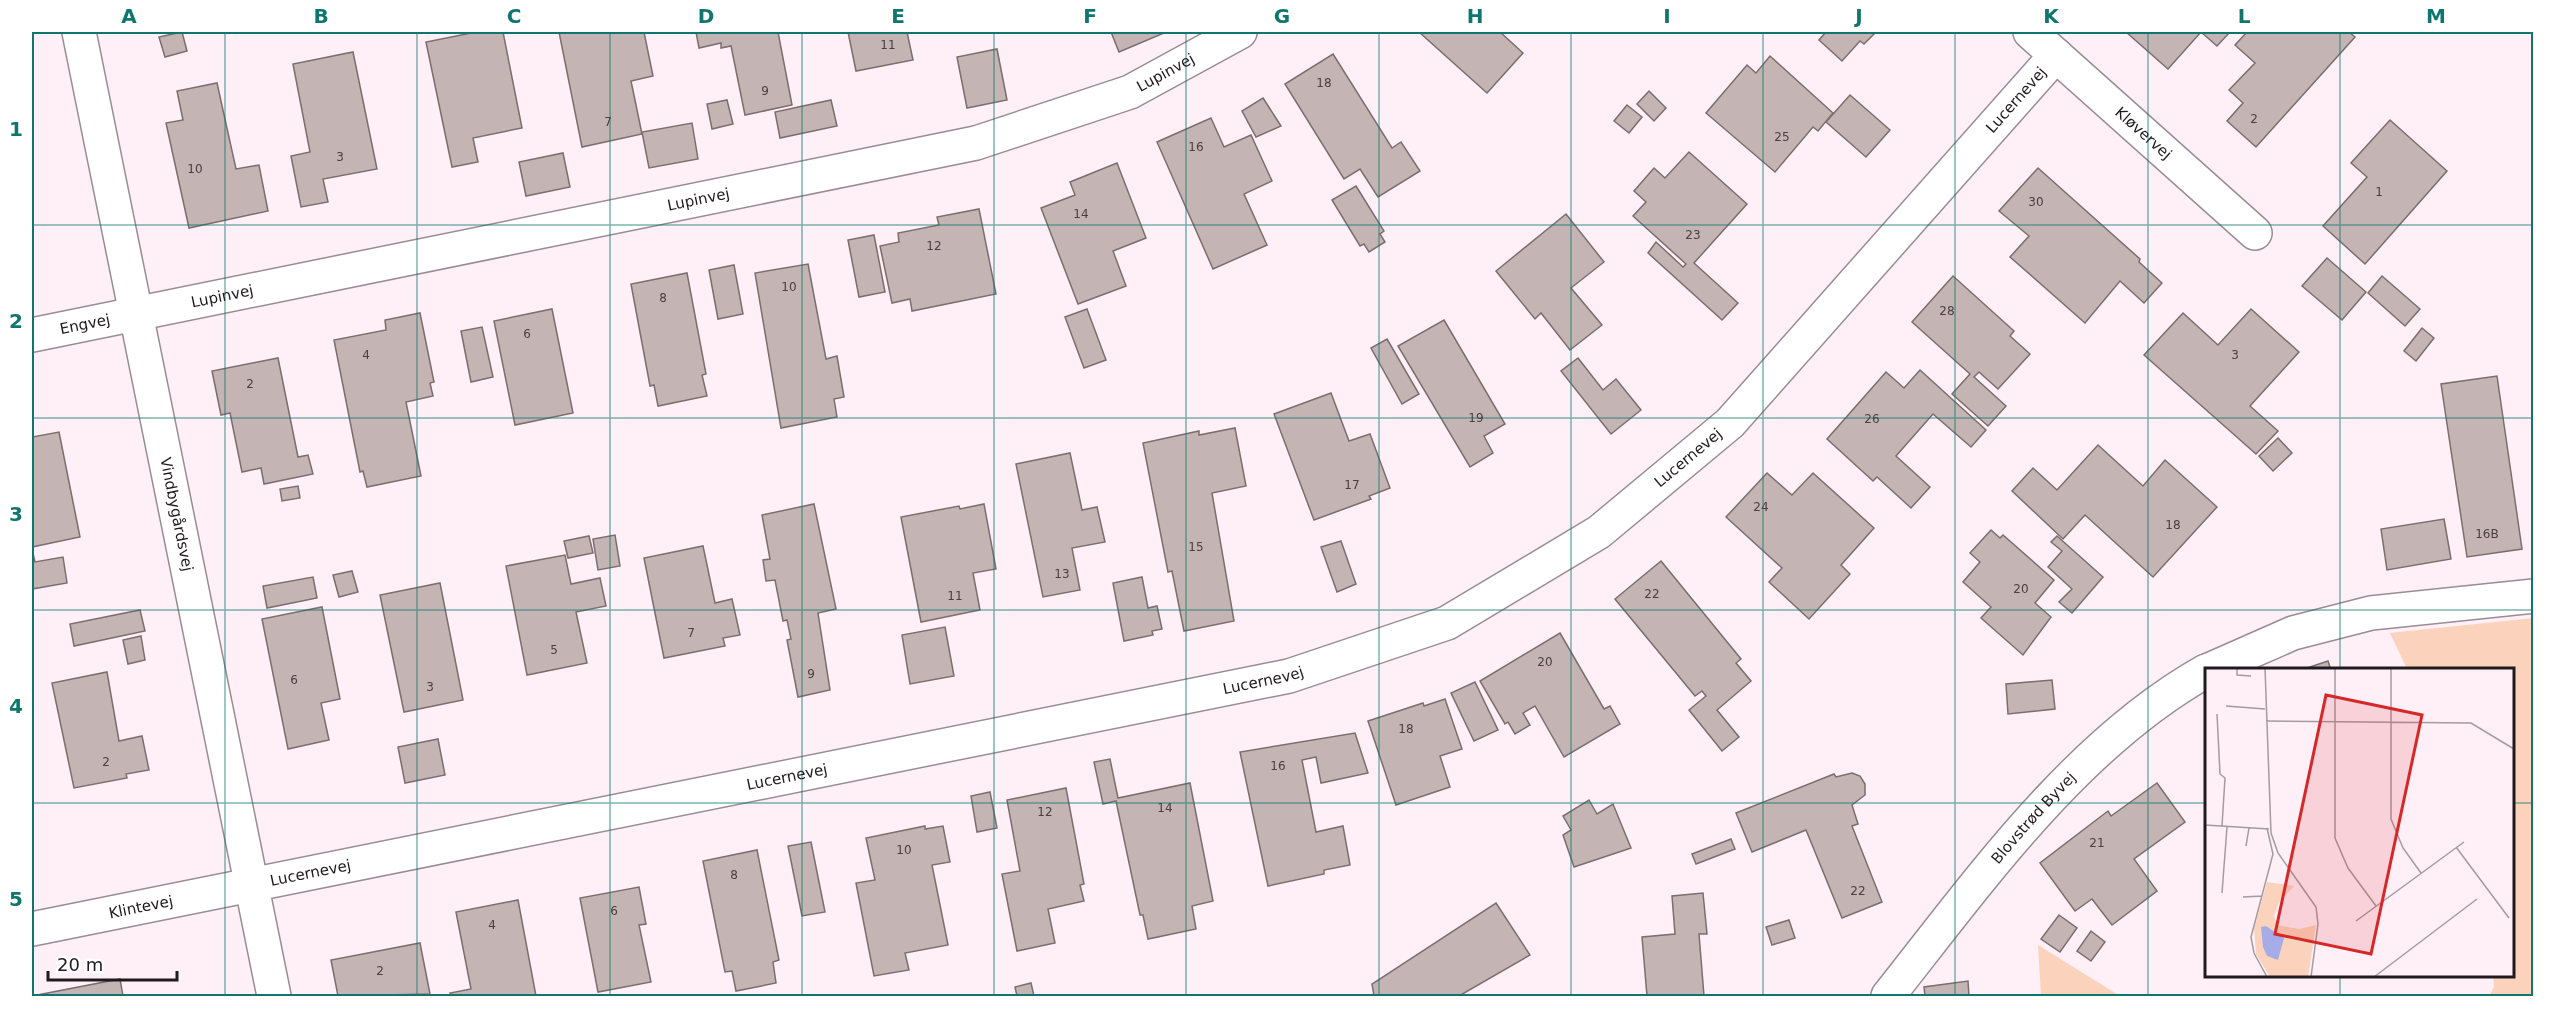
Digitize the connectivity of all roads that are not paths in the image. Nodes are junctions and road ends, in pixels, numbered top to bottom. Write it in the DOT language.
graph roads {
  1 [pos="79,32"];
  2 [pos="1240,32"];
  3 [pos="2030,32"];
  4 [pos="2056,55"];
  5 [pos="2255,233"];
  6 [pos="138,314"];
  7 [pos="32,335"];
  8 [pos="2534,596"];
  9 [pos="2213,668"];
  10 [pos="2205,672"];
  11 [pos="251,885"];
  12 [pos="32,929"];
  13 [pos="274,996"];
  14 [pos="1888,996"];
  1 -- 6 [label="street, Vindbygårdsvej"];
  2 -- 6 [label="street, Lupinvej"];
  3 -- 4 [label="street, Kløvervej"];
  4 -- 5 [label="street, Kløvervej"];
  4 -- 11 [label="street, Lucernevej"];
  6 -- 7 [label="street, Engvej"];
  6 -- 11 [label="street, Vindbygårdsvej"];
  8 -- 9 [label="street, Blovstrød Byvej"];
  10 -- 14 [label="street, Blovstrød Byvej"];
  11 -- 12 [label="street, Klintevej"];
  11 -- 13 [label="street, Vindbygårdsvej"];
}
